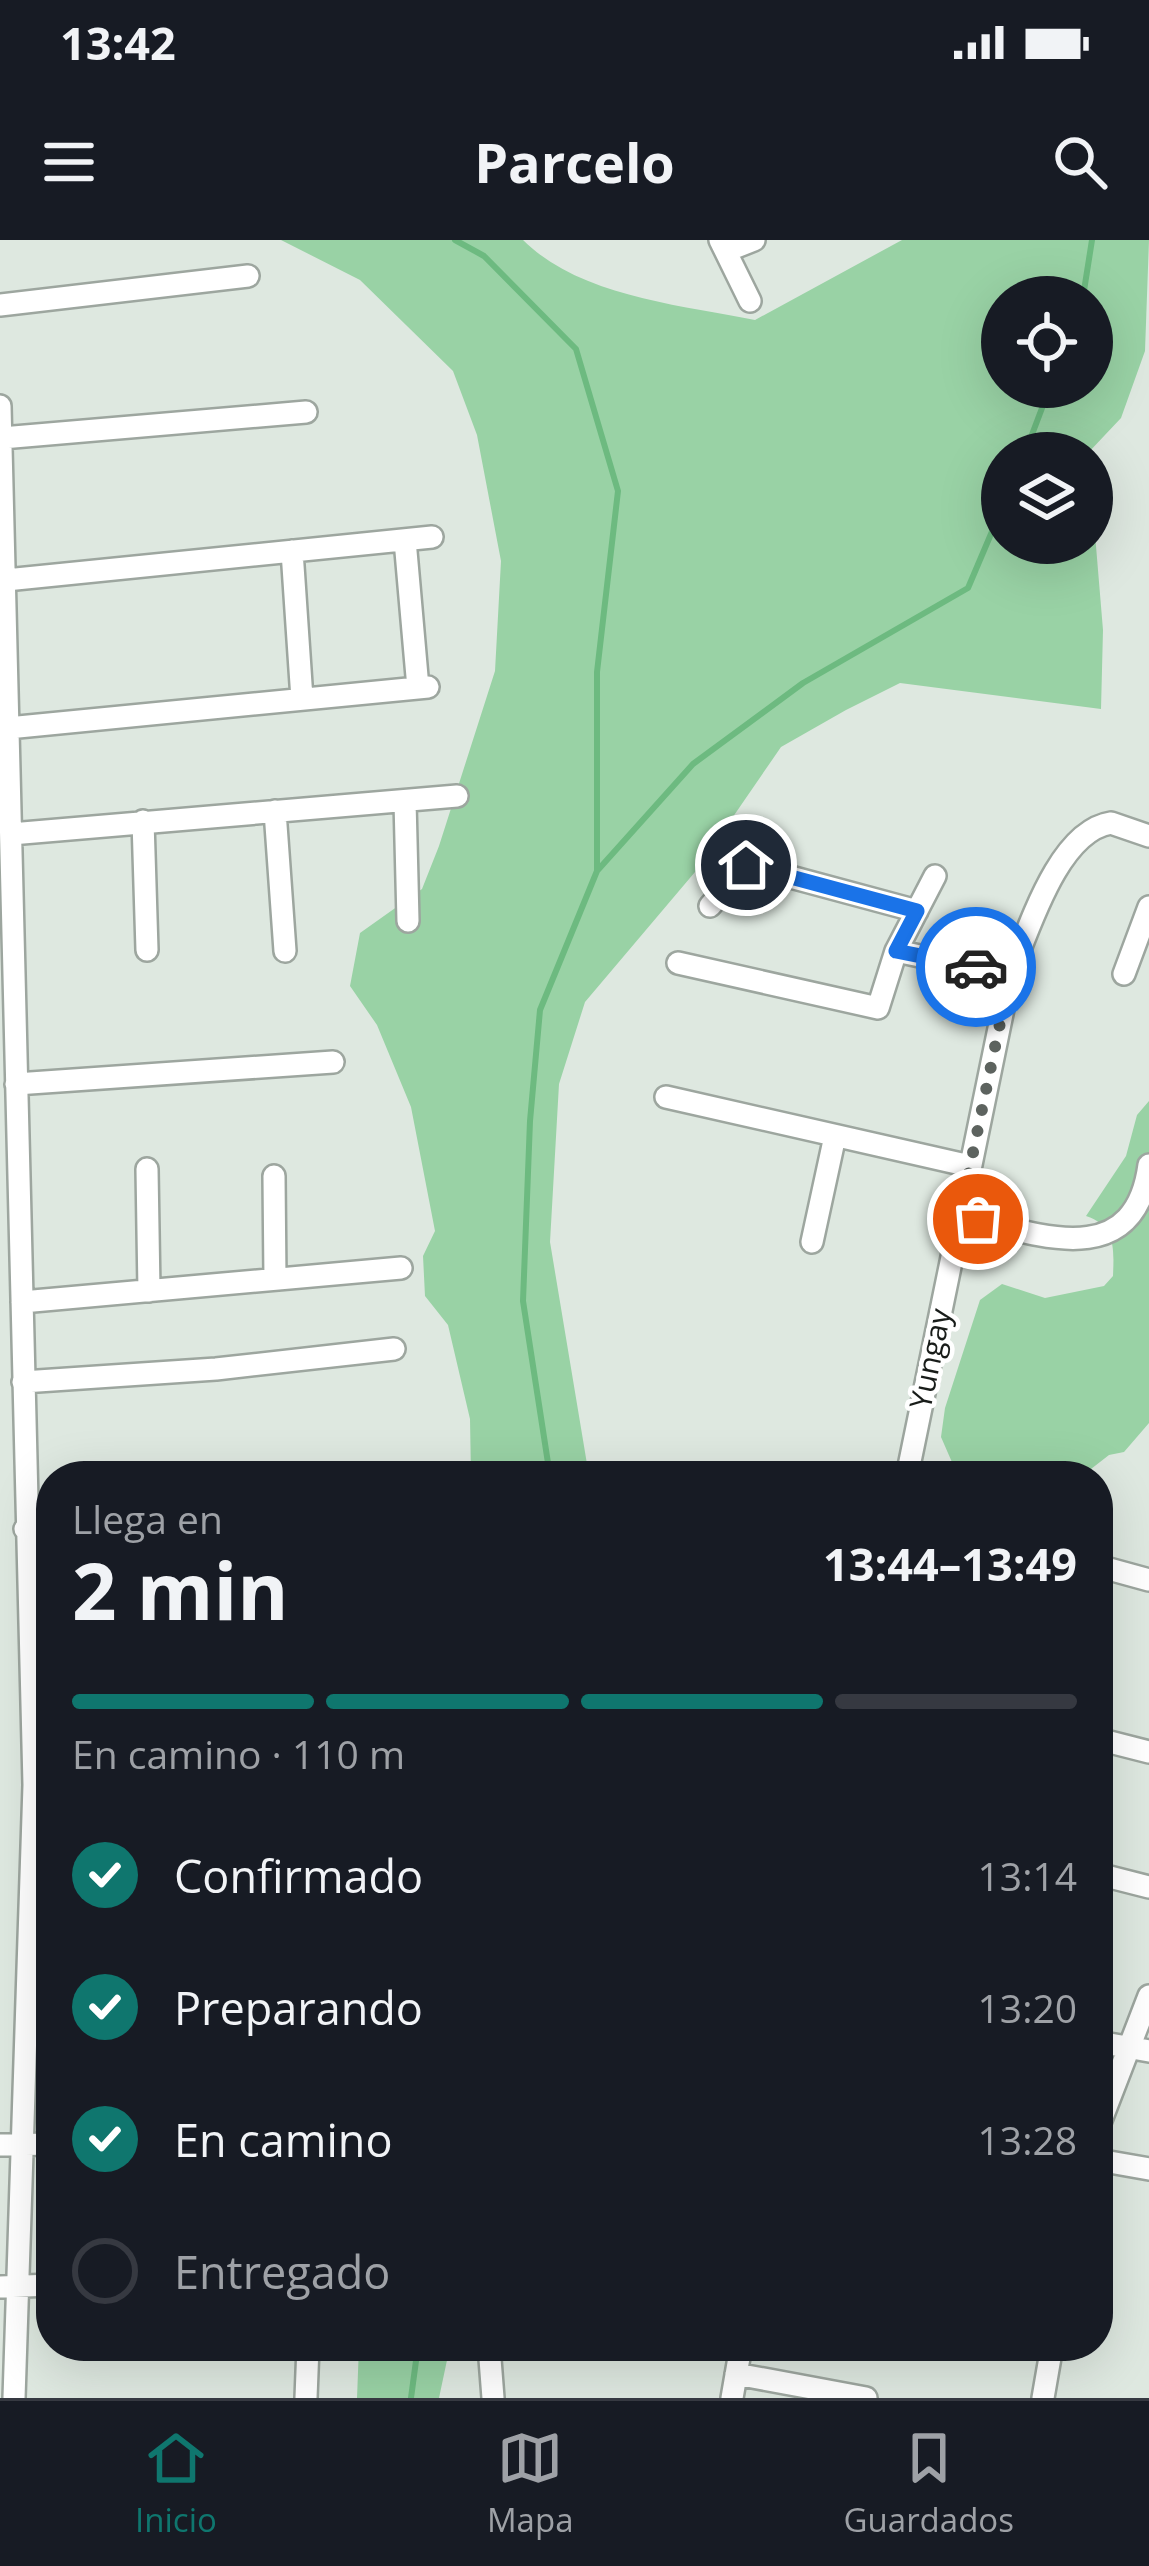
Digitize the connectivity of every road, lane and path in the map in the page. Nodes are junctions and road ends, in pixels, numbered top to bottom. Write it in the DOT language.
graph roads {
  1 [pos="754,240"];
  2 [pos="723,246"];
  3 [pos="248,276"];
  4 [pos="749,301"];
  5 [pos="0,305"];
  6 [pos="0,406"];
  7 [pos="306,412"];
  8 [pos="2,439"];
  9 [pos="2,528"];
  10 [pos="432,537"];
  11 [pos="406,540"];
  12 [pos="292,551"];
  13 [pos="7,580"];
  14 [pos="4,654"];
  15 [pos="302,699"];
  16 [pos="8,728"];
  17 [pos="5,783"];
  18 [pos="457,796"];
  19 [pos="405,800"];
  20 [pos="275,811"];
  21 [pos="143,821"];
  22 [pos="11,834"];
  23 [pos="1149,836"];
  24 [pos="935,876"];
  25 [pos="710,906"];
  26 [pos="1149,907"];
  27 [pos="917,911"];
  28 [pos="408,921"];
  29 [pos="147,950"];
  30 [pos="285,951"];
  31 [pos="896,951"];
  32 [pos="678,962"];
  33 [pos="1124,974"];
  34 [pos="1010,975"];
  35 [pos="8,992"];
  36 [pos="333,1062"];
  37 [pos="16,1084"];
  38 [pos="666,1096"];
  39 [pos="835,1136"];
  40 [pos="970,1166"];
  41 [pos="1149,1166"];
  42 [pos="147,1169"];
  43 [pos="274,1175"];
  44 [pos="960,1215"];
  45 [pos="812,1242"];
  46 [pos="401,1268"];
  47 [pos="275,1279"];
  48 [pos="149,1291"];
  49 [pos="22,1302"];
  50 [pos="394,1349"];
  51 [pos="22,1382"];
  52 [pos="12,1442"];
  53 [pos="910,1461"];
  54 [pos="25,1529"];
  55 [pos="36,1530"];
  56 [pos="1113,1570"];
  57 [pos="1149,1580"];
  58 [pos="1113,1743"];
  59 [pos="1149,1752"];
  60 [pos="36,1834"];
  61 [pos="1113,1878"];
  62 [pos="1149,1887"];
  63 [pos="36,1986"];
  64 [pos="1149,1996"];
  65 [pos="1139,2049"];
  66 [pos="1113,2099"];
  67 [pos="10,2145"];
  68 [pos="1113,2163"];
  69 [pos="1149,2169"];
  70 [pos="8,2286"];
  71 [pos="307,2361"];
  72 [pos="490,2361"];
  73 [pos="738,2361"];
  74 [pos="1049,2361"];
  75 [pos="736,2374"];
  76 [pos="14,2398"];
  77 [pos="306,2398"];
  78 [pos="493,2398"];
  79 [pos="732,2398"];
  80 [pos="866,2398"];
  81 [pos="1043,2398"];
  1 -- 2 [label="street"];
  2 -- 4 [label="street"];
  3 -- 5 [label="street"];
  6 -- 8 [label="street"];
  7 -- 8 [label="street"];
  8 -- 9 [label="street"];
  9 -- 13 [label="street"];
  10 -- 11 [label="street"];
  11 -- 12 [label="street"];
  11 -- 15 [label="street"];
  12 -- 13 [label="street"];
  12 -- 15 [label="street"];
  13 -- 14 [label="street"];
  14 -- 16 [label="street"];
  15 -- 16 [label="street"];
  16 -- 17 [label="street"];
  17 -- 22 [label="street"];
  18 -- 19 [label="street"];
  19 -- 20 [label="street"];
  19 -- 28 [label="street"];
  20 -- 21 [label="street"];
  20 -- 30 [label="street"];
  21 -- 22 [label="street"];
  21 -- 29 [label="street"];
  22 -- 35 [label="street"];
  23 -- 34 [label="street, Yungay"];
  24 -- 27 [label="street"];
  25 -- 27 [label="street"];
  26 -- 33 [label="street"];
  27 -- 31 [label="street"];
  31 -- 32 [label="street"];
  31 -- 34 [label="street"];
  34 -- 40 [label="street, Yungay"];
  35 -- 37 [label="street"];
  36 -- 37 [label="street"];
  37 -- 49 [label="street"];
  38 -- 39 [label="street"];
  39 -- 40 [label="street"];
  39 -- 45 [label="street"];
  40 -- 44 [label="street, Yungay"];
  41 -- 44 [label="street"];
  42 -- 48 [label="street"];
  43 -- 47 [label="street"];
  44 -- 53 [label="street, Yungay"];
  46 -- 47 [label="street"];
  47 -- 48 [label="street"];
  48 -- 49 [label="street"];
  49 -- 51 [label="street"];
  50 -- 51 [label="street"];
  51 -- 52 [label="street"];
  52 -- 54 [label="street"];
  54 -- 55 [label="street"];
  54 -- 60 [label="street"];
  56 -- 57 [label="street"];
  58 -- 59 [label="street"];
  61 -- 62 [label="street"];
  63 -- 67 [label="street"];
  64 -- 65 [label="street"];
  65 -- 66 [label="street"];
  67 -- 70 [label="street"];
  68 -- 69 [label="street"];
  70 -- 76 [label="street"];
  71 -- 77 [label="street"];
  72 -- 78 [label="street"];
  73 -- 75 [label="street"];
  74 -- 81 [label="street"];
  75 -- 79 [label="street"];
  75 -- 80 [label="street"];
}
